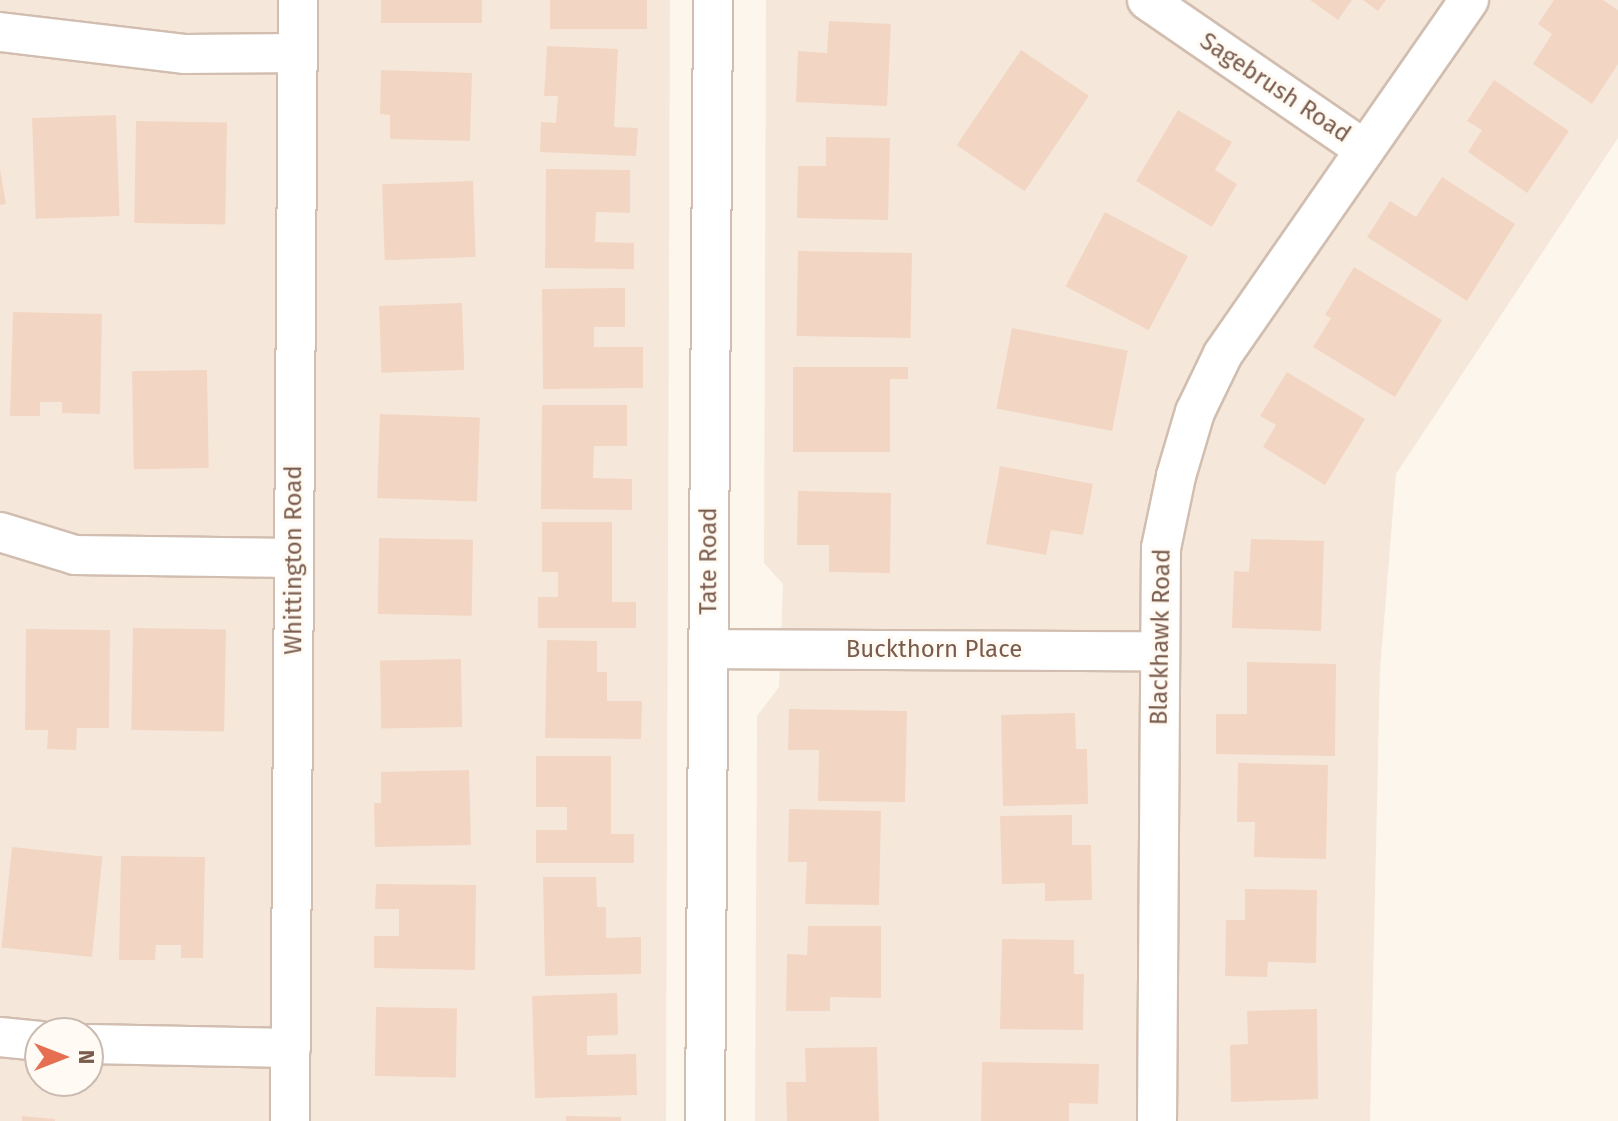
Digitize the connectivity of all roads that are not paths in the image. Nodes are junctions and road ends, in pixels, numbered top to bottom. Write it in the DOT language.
graph roads {
  1 [pos="298,0"];
  2 [pos="713,0"];
  3 [pos="1147,0"];
  4 [pos="1469,0"];
  5 [pos="0,32"];
  6 [pos="298,53"];
  7 [pos="1364,149"];
  8 [pos="0,532"];
  9 [pos="293,558"];
  10 [pos="708,649"];
  11 [pos="1159,651"];
  12 [pos="0,1037"];
  13 [pos="24,1039"];
  14 [pos="104,1044"];
  15 [pos="291,1048"];
  16 [pos="290,1121"];
  17 [pos="705,1121"];
  18 [pos="1157,1121"];
  1 -- 6 [label="street, Whittington Road"];
  2 -- 10 [label="street, Tate Road"];
  3 -- 7 [label="street, Sagebrush Road"];
  4 -- 7 [label="street, Blackhawk Road"];
  5 -- 6 [label="street"];
  6 -- 9 [label="street, Whittington Road"];
  7 -- 11 [label="street, Blackhawk Road"];
  8 -- 9 [label="street"];
  9 -- 15 [label="street, Whittington Road"];
  10 -- 11 [label="street, Buckthorn Place"];
  10 -- 17 [label="street, Tate Road"];
  11 -- 18 [label="street, Blackhawk Road"];
  12 -- 13 [label="street"];
  14 -- 15 [label="street"];
  15 -- 16 [label="street, Whittington Road"];
}
